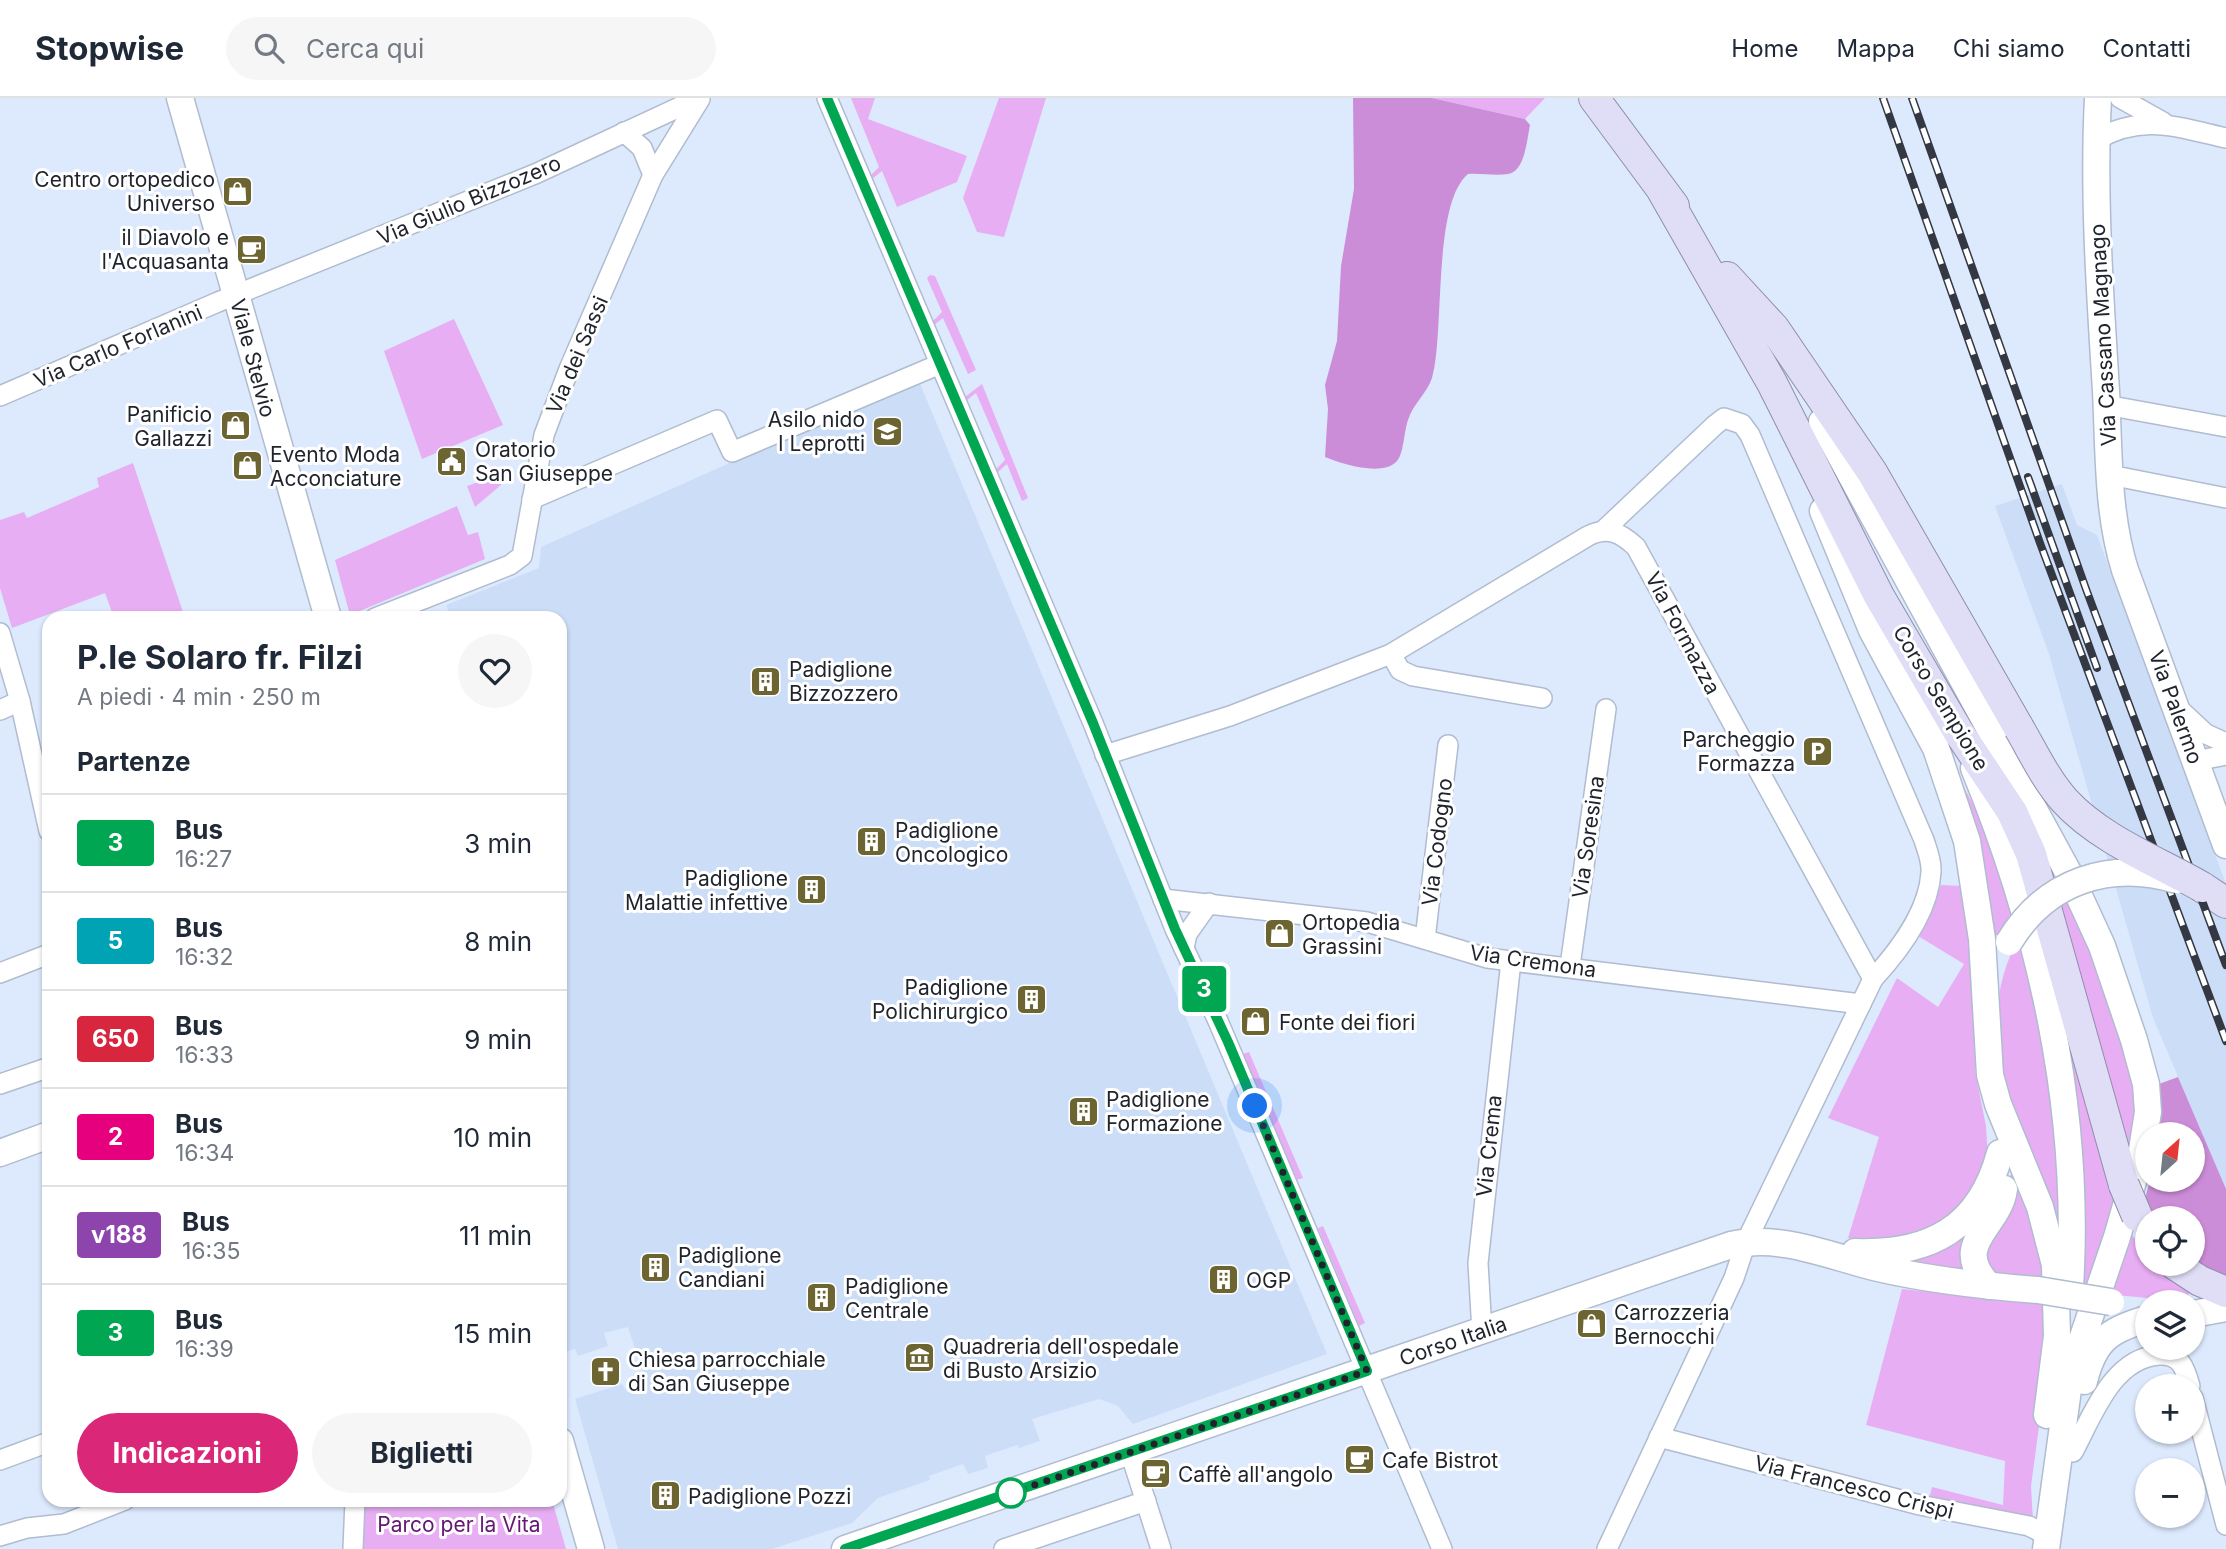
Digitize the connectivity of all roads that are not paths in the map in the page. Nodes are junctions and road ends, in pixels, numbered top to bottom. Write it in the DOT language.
graph roads {
  1 [pos="180,98"];
  2 [pos="663,98"];
  3 [pos="700,98"];
  4 [pos="827,98"];
  5 [pos="1594,98"];
  6 [pos="2098,98"];
  7 [pos="2120,98"];
  8 [pos="645,121"];
  9 [pos="2167,124"];
  10 [pos="624,132"];
  11 [pos="2226,138"];
  12 [pos="2096,140"];
  13 [pos="653,175"];
  14 [pos="1663,192"];
  15 [pos="1733,285"];
  16 [pos="236,295"];
  17 [pos="940,364"];
  18 [pos="1772,383"];
  19 [pos="0,396"];
  20 [pos="2106,405"];
  21 [pos="2226,427"];
  22 [pos="2110,475"];
  23 [pos="2226,498"];
  24 [pos="531,499"];
  25 [pos="1604,530"];
  26 [pos="2124,570"];
  27 [pos="326,611"];
  28 [pos="392,611"];
  29 [pos="0,633"];
  30 [pos="1391,654"];
  31 [pos="1542,698"];
  32 [pos="20,701"];
  33 [pos="2173,701"];
  34 [pos="1605,709"];
  35 [pos="0,710"];
  36 [pos="1958,731"];
  37 [pos="2226,743"];
  38 [pos="1448,746"];
  39 [pos="1105,755"];
  40 [pos="2226,755"];
  41 [pos="2195,761"];
  42 [pos="42,800"];
  43 [pos="2226,845"];
  44 [pos="2214,895"];
  45 [pos="1163,900"];
  46 [pos="1209,903"];
  47 [pos="1425,939"];
  48 [pos="1184,948"];
  49 [pos="42,957"];
  50 [pos="1511,961"];
  51 [pos="1570,966"];
  52 [pos="0,973"];
  53 [pos="1873,979"];
  54 [pos="1861,1004"];
  55 [pos="1988,1045"];
  56 [pos="42,1070"];
  57 [pos="0,1084"];
  58 [pos="1998,1104"];
  59 [pos="42,1138"];
  60 [pos="0,1153"];
  61 [pos="2000,1153"];
  62 [pos="2135,1209"];
  63 [pos="1746,1242"];
  64 [pos="1825,1251"];
  65 [pos="2192,1276"];
  66 [pos="1989,1286"];
  67 [pos="2226,1292"];
  68 [pos="2135,1307"];
  69 [pos="2226,1308"];
  70 [pos="2205,1312"];
  71 [pos="2135,1323"];
  72 [pos="1482,1332"];
  73 [pos="1367,1371"];
  74 [pos="2187,1374"];
  75 [pos="1659,1437"];
  76 [pos="2205,1444"];
  77 [pos="42,1445"];
  78 [pos="1130,1452"];
  79 [pos="2073,1452"];
  80 [pos="2042,1459"];
  81 [pos="0,1460"];
  82 [pos="567,1465"];
  83 [pos="1146,1501"];
  84 [pos="107,1507"];
  85 [pos="355,1507"];
  86 [pos="2226,1525"];
  87 [pos="0,1536"];
  88 [pos="2047,1542"];
  89 [pos="880,1543"];
  90 [pos="353,1549"];
  91 [pos="591,1549"];
  92 [pos="845,1549"];
  93 [pos="1004,1549"];
  94 [pos="1161,1549"];
  95 [pos="1443,1549"];
  96 [pos="1606,1549"];
  1 -- 16 [label="main road, Viale Stelvio"];
  2 -- 8 [label="street"];
  3 -- 8 [label="street, Via Giulio Bizzozero"];
  3 -- 13 [label="street, Via dei Sassi"];
  4 -- 17 [label="street"];
  5 -- 14 [label="main road, Corso Sempione"];
  6 -- 12 [label="main road, Via Cassano Magnago"];
  7 -- 9 [label="street"];
  8 -- 10 [label="street, Via Giulio Bizzozero"];
  9 -- 11 [label="street"];
  9 -- 12 [label="street"];
  10 -- 13 [label="street"];
  10 -- 16 [label="street, Via Giulio Bizzozero"];
  12 -- 20 [label="main road, Via Cassano Magnago"];
  13 -- 24 [label="street, Via dei Sassi"];
  14 -- 15 [label="main road, Corso Sempione"];
  14 -- 18 [label="main road, Corso Sempione"];
  15 -- 44 [label="main road, Corso Sempione, bridge"];
  15 -- 88 [label="main road"];
  16 -- 19 [label="street, Via Carlo Forlanini"];
  16 -- 27 [label="main road, Viale Stelvio"];
  17 -- 24 [label="street"];
  17 -- 39 [label="street"];
  18 -- 36 [label="main road, Corso Sempione"];
  18 -- 55 [label="main road"];
  20 -- 21 [label="street"];
  20 -- 22 [label="main road, Via Cassano Magnago"];
  22 -- 23 [label="street"];
  22 -- 26 [label="main road, Via Cassano Magnago"];
  24 -- 28 [label="street, Via dei Sassi"];
  25 -- 30 [label="street"];
  25 -- 53 [label="street, Via Formazza"];
  25 -- 53 [label="street"];
  26 -- 33 [label="main road, Via Palermo"];
  29 -- 32 [label="street"];
  30 -- 31 [label="street"];
  30 -- 39 [label="street"];
  32 -- 35 [label="street"];
  32 -- 42 [label="street"];
  33 -- 37 [label="street"];
  33 -- 41 [label="main road, Via Palermo"];
  34 -- 51 [label="street, Via Soresina"];
  36 -- 62 [label="main road, Corso Sempione, bridge"];
  36 -- 80 [label="main road"];
  38 -- 47 [label="street, Via Codogno"];
  39 -- 45 [label="street"];
  40 -- 41 [label="street"];
  41 -- 43 [label="main road, Via Palermo"];
  44 -- 55 [label="main road, bridge"];
  45 -- 46 [label="street, Via Cremona"];
  45 -- 48 [label="street"];
  46 -- 47 [label="street, Via Cremona"];
  46 -- 48 [label="street"];
  47 -- 50 [label="street, Via Cremona"];
  48 -- 73 [label="street"];
  49 -- 52 [label="street"];
  50 -- 51 [label="street, Via Cremona"];
  50 -- 72 [label="street, Via Crema"];
  51 -- 54 [label="street, Via Cremona"];
  53 -- 54 [label="street"];
  54 -- 63 [label="street"];
  55 -- 58 [label="main road"];
  56 -- 57 [label="street"];
  58 -- 61 [label="main road"];
  58 -- 80 [label="main road"];
  59 -- 60 [label="main road"];
  61 -- 64 [label="main road"];
  61 -- 66 [label="main road"];
  63 -- 64 [label="main road, Corso Italia"];
  63 -- 72 [label="main road, Corso Italia"];
  63 -- 75 [label="street"];
  64 -- 66 [label="main road"];
  65 -- 67 [label="main road"];
  66 -- 68 [label="main road, bridge"];
  69 -- 70 [label="main road"];
  71 -- 79 [label="main road"];
  72 -- 73 [label="main road, Corso Italia"];
  73 -- 78 [label="main road, Corso Italia"];
  73 -- 95 [label="street"];
  74 -- 79 [label="street"];
  75 -- 88 [label="street, Via Francesco Crispi"];
  75 -- 96 [label="street"];
  76 -- 86 [label="street"];
  77 -- 81 [label="street"];
  78 -- 83 [label="street"];
  78 -- 89 [label="main road, Corso Italia"];
  79 -- 88 [label="main road"];
  80 -- 88 [label="main road"];
  82 -- 91 [label="main road"];
  83 -- 93 [label="street"];
  83 -- 94 [label="street"];
  84 -- 87 [label="street"];
  85 -- 90 [label="street"];
  89 -- 92 [label="main road, Corso Italia"];
}
